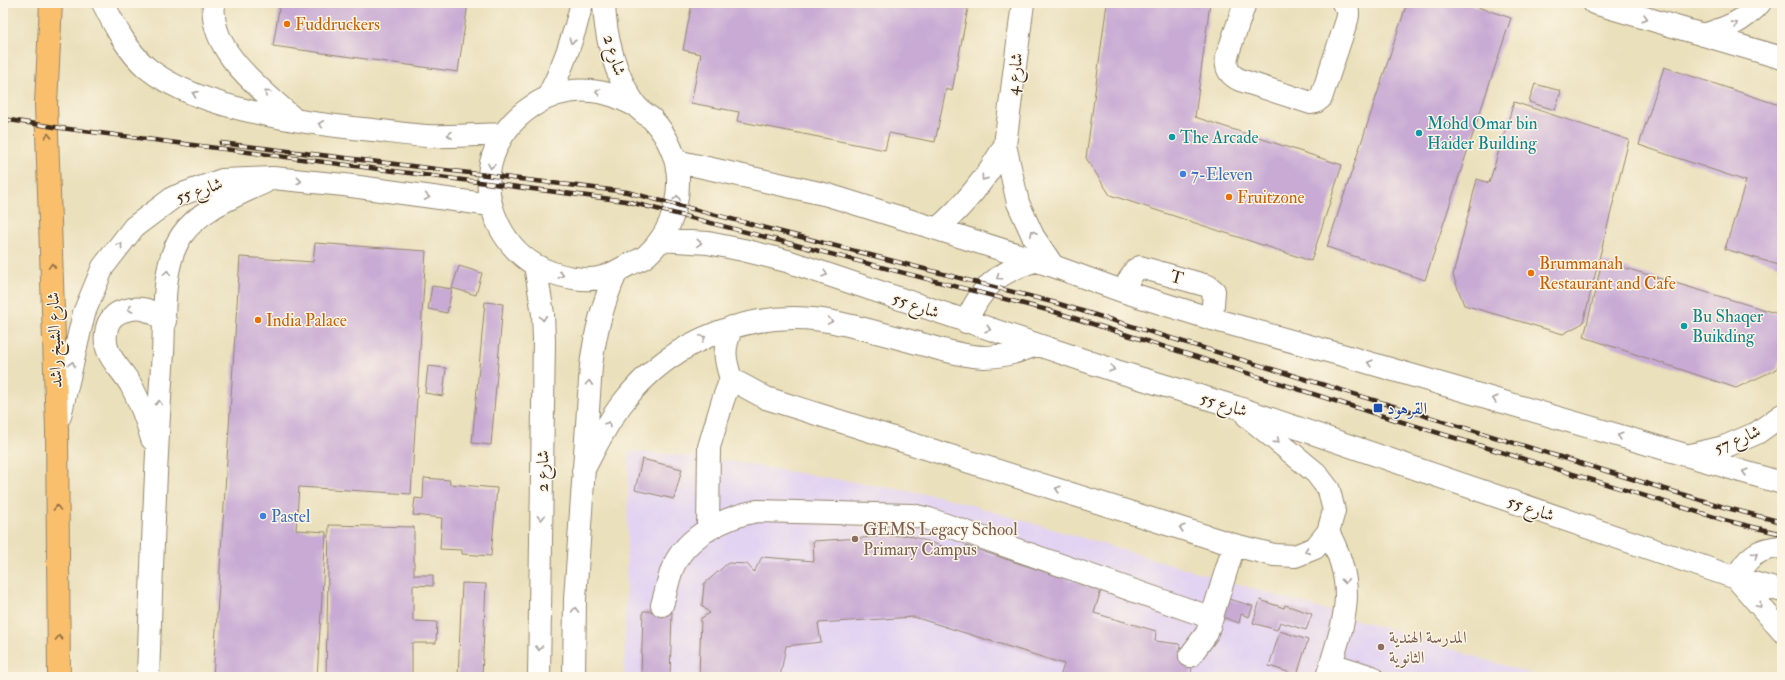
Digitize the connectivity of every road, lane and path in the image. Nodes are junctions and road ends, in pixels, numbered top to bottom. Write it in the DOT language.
graph roads {
  1 [pos="51,3"];
  2 [pos="103,3"];
  3 [pos="214,3"];
  4 [pos="582,3"];
  5 [pos="604,3"];
  6 [pos="1023,3"];
  7 [pos="1245,3"];
  8 [pos="1343,3"];
  9 [pos="1594,3"];
  10 [pos="1760,3"];
  11 [pos="1703,35"];
  12 [pos="1782,58"];
  13 [pos="548,97"];
  14 [pos="634,105"];
  15 [pos="295,120"];
  16 [pos="503,134"];
  17 [pos="1005,145"];
  18 [pos="676,161"];
  19 [pos="273,178"];
  20 [pos="491,205"];
  21 [pos="937,228"];
  22 [pos="660,240"];
  23 [pos="1044,264"];
  24 [pos="534,265"];
  25 [pos="617,271"];
  26 [pos="1122,292"];
  27 [pos="1212,319"];
  28 [pos="165,321"];
  29 [pos="966,322"];
  30 [pos="732,327"];
  31 [pos="1037,345"];
  32 [pos="731,379"];
  33 [pos="1236,407"];
  34 [pos="1782,415"];
  35 [pos="56,429"];
  36 [pos="155,456"];
  37 [pos="1689,456"];
  38 [pos="583,471"];
  39 [pos="1782,482"];
  40 [pos="708,530"];
  41 [pos="1328,532"];
  42 [pos="1234,545"];
  43 [pos="1782,547"];
  44 [pos="1736,578"];
  45 [pos="1782,591"];
  46 [pos="662,605"];
  47 [pos="1212,618"];
  48 [pos="1782,631"];
  49 [pos="1190,656"];
  50 [pos="1329,671"];
  51 [pos="59,677"];
  52 [pos="148,677"];
  53 [pos="539,677"];
  54 [pos="574,677"];
  55 [pos="1372,677"];
  35 -- 1 [label="main road, شارع الشيخ راشد, one-way"];
  15 -- 2 [label="street, one-way"];
  15 -- 3 [label="street, one-way"];
  4 -- 13 [label="street, شارع 2, one-way"];
  5 -- 14 [label="street, شارع 2"];
  6 -- 17 [label="street, شارع 4"];
  7 -- 8 [label="street"];
  9 -- 11 [label="street, one-way"];
  11 -- 10 [label="street, one-way"];
  11 -- 12 [label="street"];
  14 -- 13 [label="street, one-way"];
  13 -- 16 [label="street"];
  14 -- 18 [label="street"];
  16 -- 15 [label="street, one-way"];
  16 -- 20 [label="street, one-way"];
  17 -- 21 [label="street, شارع 4, one-way"];
  23 -- 17 [label="street, شارع 4, one-way"];
  18 -- 21 [label="street"];
  22 -- 18 [label="street, one-way"];
  19 -- 20 [label="street, شارع 55, one-way"];
  28 -- 19 [label="street, one-way"];
  35 -- 19 [label="street, شارع 55, one-way"];
  20 -- 24 [label="street"];
  21 -- 23 [label="street"];
  22 -- 25 [label="street"];
  22 -- 29 [label="street, شارع 55, one-way"];
  23 -- 26 [label="street"];
  23 -- 29 [label="street, one-way"];
  24 -- 25 [label="street, one-way"];
  24 -- 53 [label="street, شارع 2, one-way"];
  38 -- 25 [label="street, one-way"];
  26 -- 27 [label="street"];
  26 -- 27 [label="street, T"];
  37 -- 27 [label="street, one-way"];
  36 -- 28 [label="street, one-way"];
  28 -- 36 [label="street, one-way"];
  29 -- 31 [label="street, شارع 55, one-way"];
  30 -- 31 [label="street, one-way"];
  30 -- 32 [label="street"];
  38 -- 30 [label="street, one-way"];
  31 -- 33 [label="street, شارع 55, one-way"];
  32 -- 40 [label="street"];
  42 -- 32 [label="street, one-way"];
  33 -- 41 [label="street, one-way"];
  33 -- 44 [label="street, شارع 55"];
  34 -- 37 [label="street, شارع 57"];
  51 -- 35 [label="main road, شارع الشيخ راشد, one-way"];
  36 -- 52 [label="street"];
  39 -- 37 [label="street, one-way"];
  54 -- 38 [label="street, one-way"];
  40 -- 46 [label="street"];
  40 -- 47 [label="street"];
  41 -- 42 [label="street, one-way"];
  41 -- 50 [label="street, one-way"];
  42 -- 47 [label="street"];
  44 -- 43 [label="street, one-way"];
  44 -- 45 [label="street, شارع 55"];
  44 -- 48 [label="street, one-way"];
  47 -- 49 [label="street"];
  50 -- 55 [label="street"];
}
